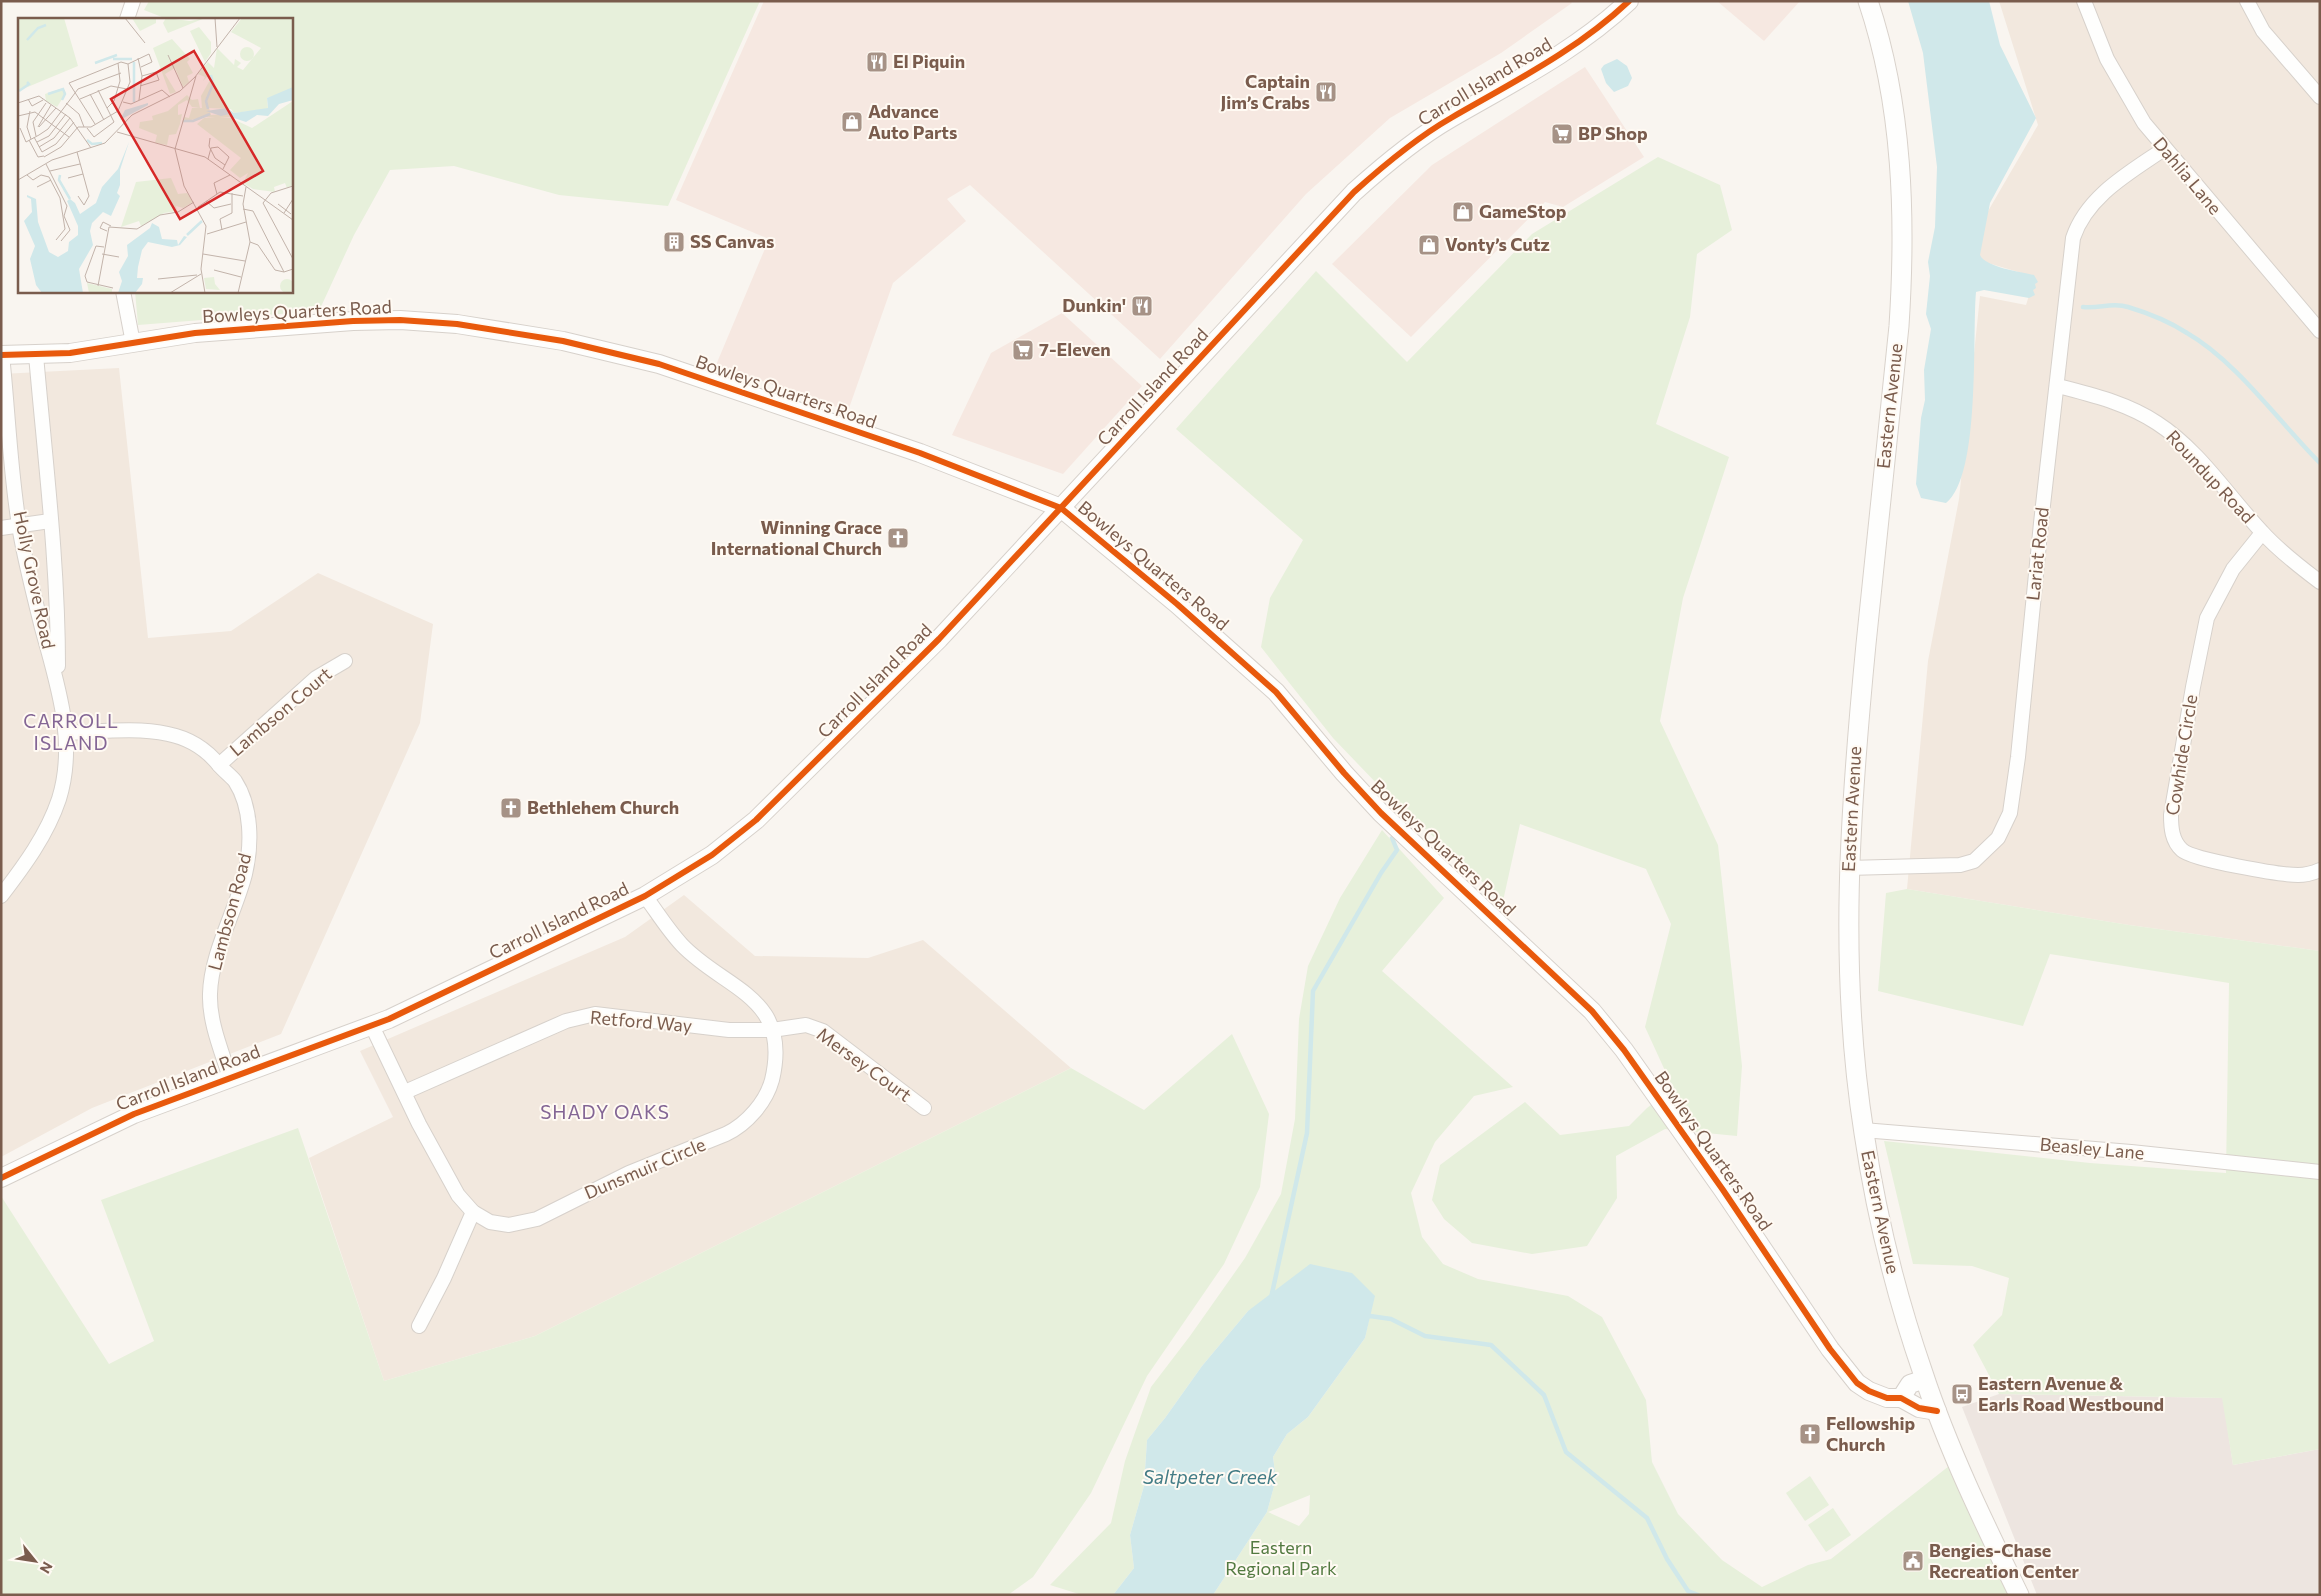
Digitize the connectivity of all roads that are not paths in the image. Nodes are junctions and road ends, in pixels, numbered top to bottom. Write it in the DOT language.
graph roads {
  1 [pos="133,1"];
  2 [pos="1629,1"];
  3 [pos="1868,1"];
  4 [pos="2084,1"];
  5 [pos="2247,1"];
  6 [pos="127,18"];
  7 [pos="2320,97"];
  8 [pos="2164,149"];
  9 [pos="123,292"];
  10 [pos="2317,323"];
  11 [pos="133,343"];
  12 [pos="2,355"];
  13 [pos="36,355"];
  14 [pos="2058,386"];
  15 [pos="1061,508"];
  16 [pos="50,521"];
  17 [pos="19,525"];
  18 [pos="1,528"];
  19 [pos="2262,532"];
  20 [pos="2320,582"];
  21 [pos="344,661"];
  22 [pos="58,685"];
  23 [pos="66,733"];
  24 [pos="219,765"];
  25 [pos="1848,868"];
  26 [pos="2320,870"];
  27 [pos="1,896"];
  28 [pos="645,896"];
  29 [pos="372,1026"];
  30 [pos="772,1030"];
  31 [pos="230,1078"];
  32 [pos="404,1092"];
  33 [pos="924,1108"];
  34 [pos="1863,1130"];
  35 [pos="2320,1172"];
  36 [pos="1,1178"];
  37 [pos="473,1212"];
  38 [pos="418,1326"];
  39 [pos="1925,1379"];
  40 [pos="1901,1398"];
  41 [pos="1937,1411"];
  42 [pos="2019,1595"];
  1 -- 6 [label="street"];
  2 -- 15 [label="street, Carroll Island Road"];
  3 -- 25 [label="main road, Eastern Avenue"];
  4 -- 8 [label="street, Dahlia Lane"];
  5 -- 7 [label="street"];
  8 -- 10 [label="street, Dahlia Lane"];
  8 -- 14 [label="street, Lariat Road"];
  9 -- 11 [label="street"];
  11 -- 13 [label="street, Bowleys Quarters Road"];
  11 -- 15 [label="street, Bowleys Quarters Road"];
  12 -- 13 [label="street, Bowleys Quarters Road"];
  12 -- 17 [label="street, Holly Grove Road"];
  13 -- 16 [label="street, Holly Grove Road"];
  14 -- 19 [label="street, Roundup Road"];
  14 -- 25 [label="street, Lariat Road"];
  15 -- 28 [label="street, Carroll Island Road"];
  15 -- 40 [label="street, Bowleys Quarters Road"];
  16 -- 17 [label="street"];
  16 -- 22 [label="street, Holly Grove Road"];
  17 -- 18 [label="street"];
  17 -- 22 [label="street, Holly Grove Road"];
  19 -- 20 [label="street, Roundup Road"];
  19 -- 26 [label="street, Cowhide Circle"];
  21 -- 24 [label="street, Lambson Court"];
  22 -- 23 [label="street, Holly Grove Road"];
  23 -- 24 [label="street, Lambson Road"];
  23 -- 27 [label="street, Holly Grove Road"];
  24 -- 31 [label="street, Lambson Road"];
  25 -- 34 [label="main road, Eastern Avenue"];
  28 -- 29 [label="street, Carroll Island Road"];
  28 -- 30 [label="street, Dunsmuir Circle"];
  29 -- 31 [label="street, Carroll Island Road"];
  29 -- 32 [label="street, Dunsmuir Circle"];
  30 -- 32 [label="street, Retford Way"];
  30 -- 33 [label="street, Mersey Court"];
  30 -- 37 [label="street, Dunsmuir Circle"];
  31 -- 36 [label="street, Carroll Island Road"];
  32 -- 37 [label="street, Dunsmuir Circle"];
  34 -- 35 [label="street, Beasley Lane"];
  34 -- 39 [label="main road, Eastern Avenue"];
  37 -- 38 [label="street"];
  39 -- 40 [label="street"];
  39 -- 41 [label="main road, Eastern Avenue"];
  40 -- 41 [label="street, Bowleys Quarters Road"];
  41 -- 42 [label="main road, Eastern Avenue"];
}
